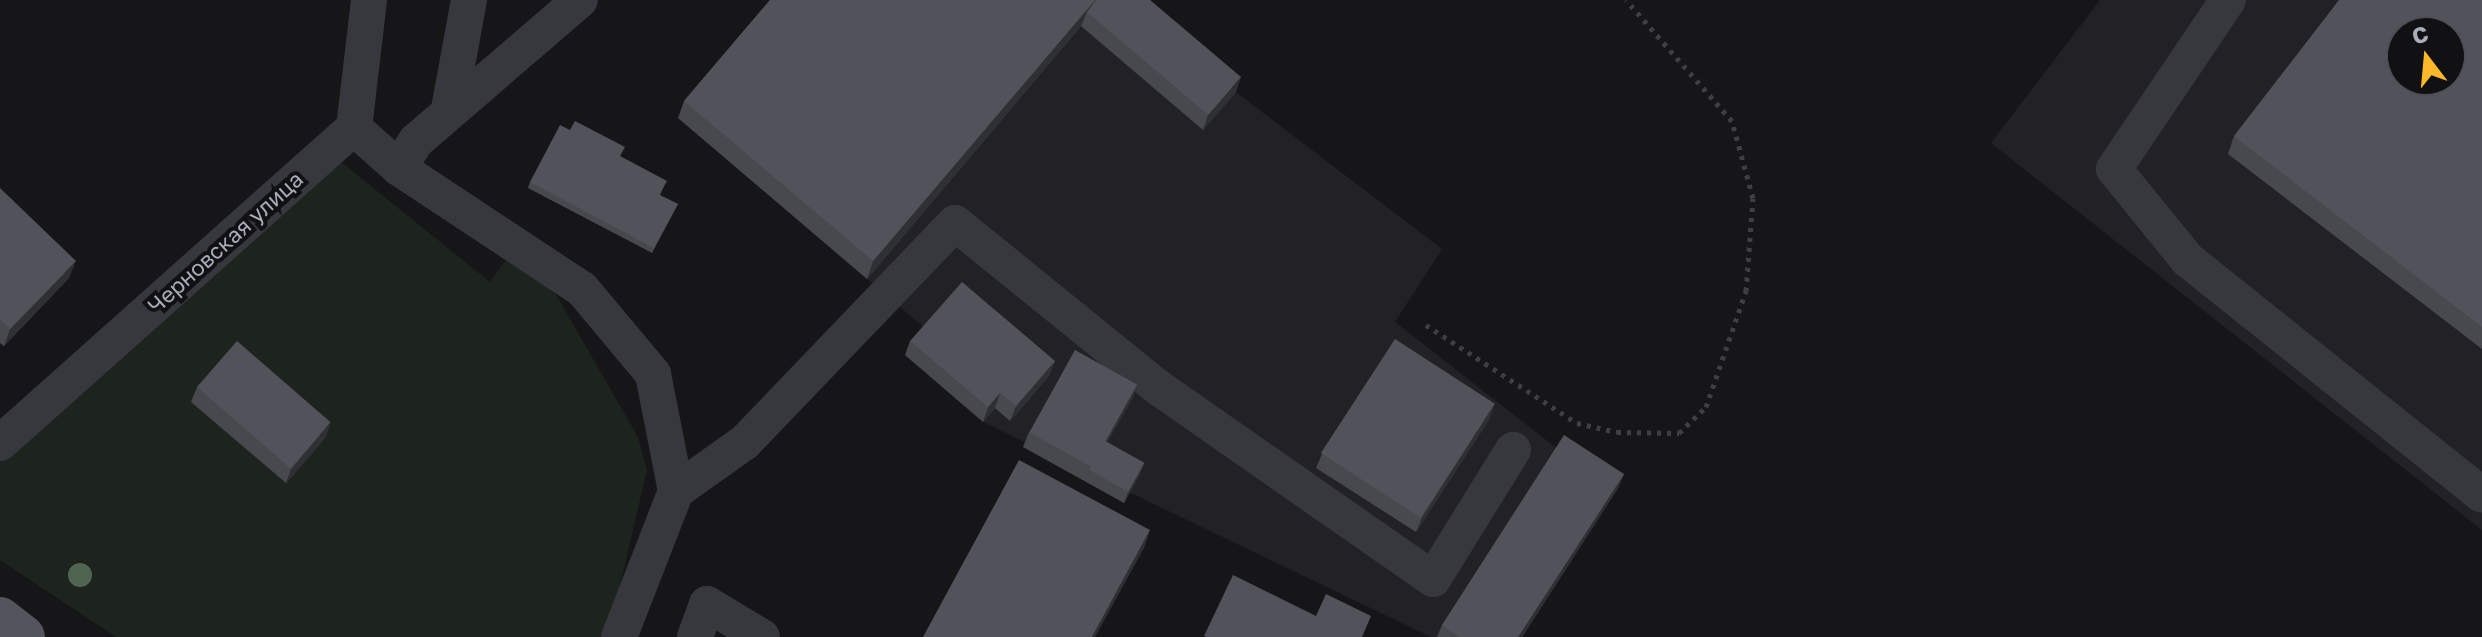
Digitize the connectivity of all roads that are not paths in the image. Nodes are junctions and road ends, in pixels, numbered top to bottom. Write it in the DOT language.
graph roads {
  1 [pos="369,0"];
  2 [pos="469,0"];
  3 [pos="580,0"];
  4 [pos="2228,0"];
  5 [pos="449,109"];
  6 [pos="354,128"];
  7 [pos="399,168"];
  8 [pos="0,443"];
  9 [pos="1513,450"];
  10 [pos="676,491"];
  11 [pos="2482,495"];
  12 [pos="0,619"];
  13 [pos="23,637"];
  14 [pos="619,637"];
  15 [pos="695,637"];
  16 [pos="762,637"];
  1 -- 6 [label="street"];
  2 -- 5 [label="street"];
  3 -- 5 [label="street"];
  4 -- 11 [label="street"];
  5 -- 7 [label="street"];
  6 -- 7 [label="street"];
  6 -- 8 [label="street, Черновская улица"];
  7 -- 10 [label="street"];
  9 -- 10 [label="street"];
  10 -- 14 [label="street"];
  12 -- 13 [label="main road"];
  15 -- 16 [label="street"];
}
